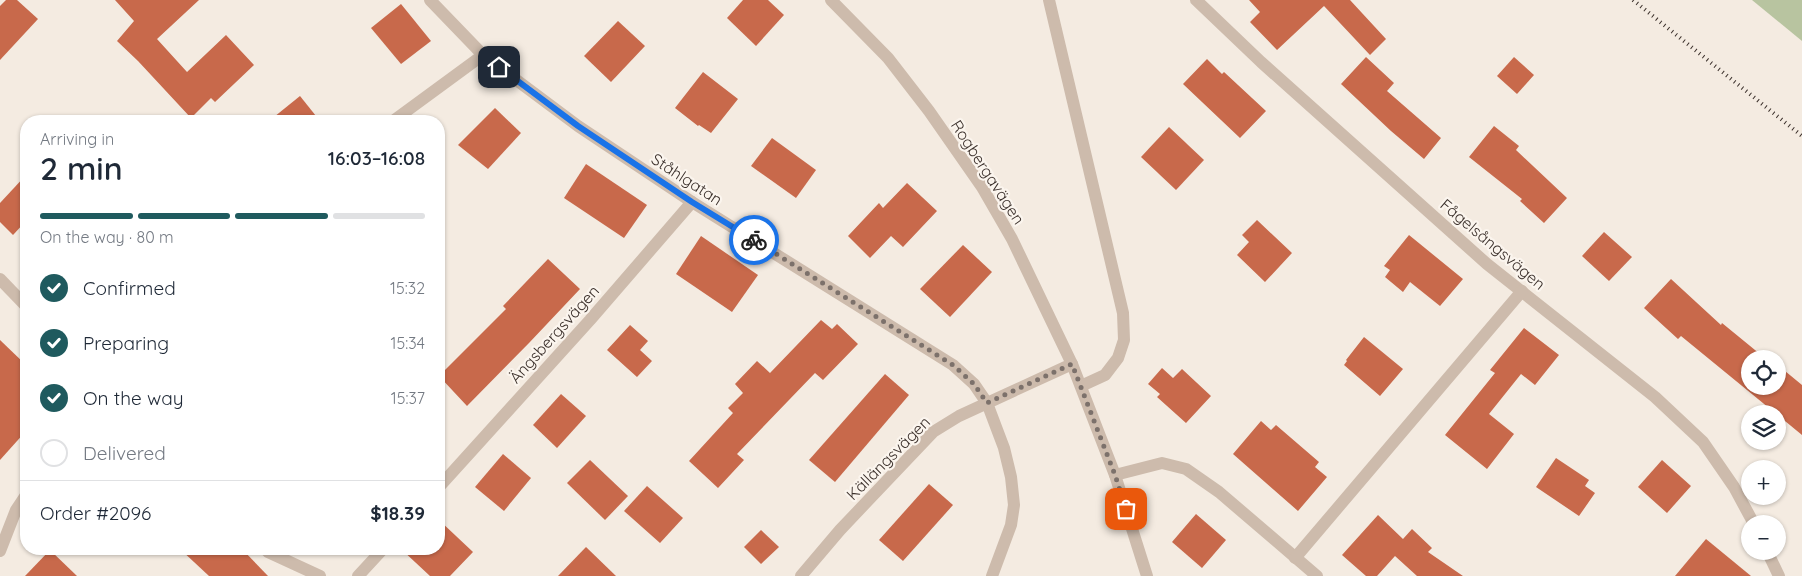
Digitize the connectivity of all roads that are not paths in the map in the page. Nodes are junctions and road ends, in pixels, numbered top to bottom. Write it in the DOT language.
graph roads {
  1 [pos="430,0"];
  2 [pos="831,0"];
  3 [pos="1049,0"];
  4 [pos="1196,0"];
  5 [pos="483,55"];
  6 [pos="401,115"];
  7 [pos="692,202"];
  8 [pos="0,280"];
  9 [pos="1522,291"];
  10 [pos="20,300"];
  11 [pos="1072,364"];
  12 [pos="1081,386"];
  13 [pos="987,403"];
  14 [pos="1115,475"];
  15 [pos="445,480"];
  16 [pos="20,504"];
  17 [pos="1749,515"];
  18 [pos="0,551"];
  19 [pos="274,555"];
  20 [pos="377,555"];
  21 [pos="1295,558"];
  22 [pos="1771,560"];
  23 [pos="320,576"];
  24 [pos="358,576"];
  25 [pos="801,576"];
  26 [pos="992,576"];
  27 [pos="1147,576"];
  28 [pos="1317,576"];
  29 [pos="1779,576"];
  1 -- 5 [label="street, Ståhlgatan"];
  2 -- 11 [label="street, Rogbergavägen"];
  3 -- 12 [label="street"];
  4 -- 9 [label="street, Fågelsångsvägen"];
  5 -- 6 [label="street"];
  5 -- 7 [label="street, Ståhlgatan"];
  7 -- 13 [label="street, Ståhlgatan"];
  7 -- 15 [label="street, Ängsbergsvägen"];
  8 -- 10 [label="street"];
  9 -- 17 [label="street, Fågelsångsvägen"];
  9 -- 21 [label="street"];
  11 -- 12 [label="street, Rogbergavägen"];
  11 -- 13 [label="street, Källängsvägen"];
  12 -- 14 [label="street, Rogbergavägen"];
  13 -- 25 [label="street, Källängsvägen"];
  13 -- 26 [label="street, Ståhlgatan"];
  14 -- 21 [label="street"];
  14 -- 27 [label="street, Rogbergavägen"];
  16 -- 18 [label="street"];
  19 -- 23 [label="street"];
  20 -- 24 [label="street"];
  21 -- 28 [label="street"];
  22 -- 29 [label="street"];
}
